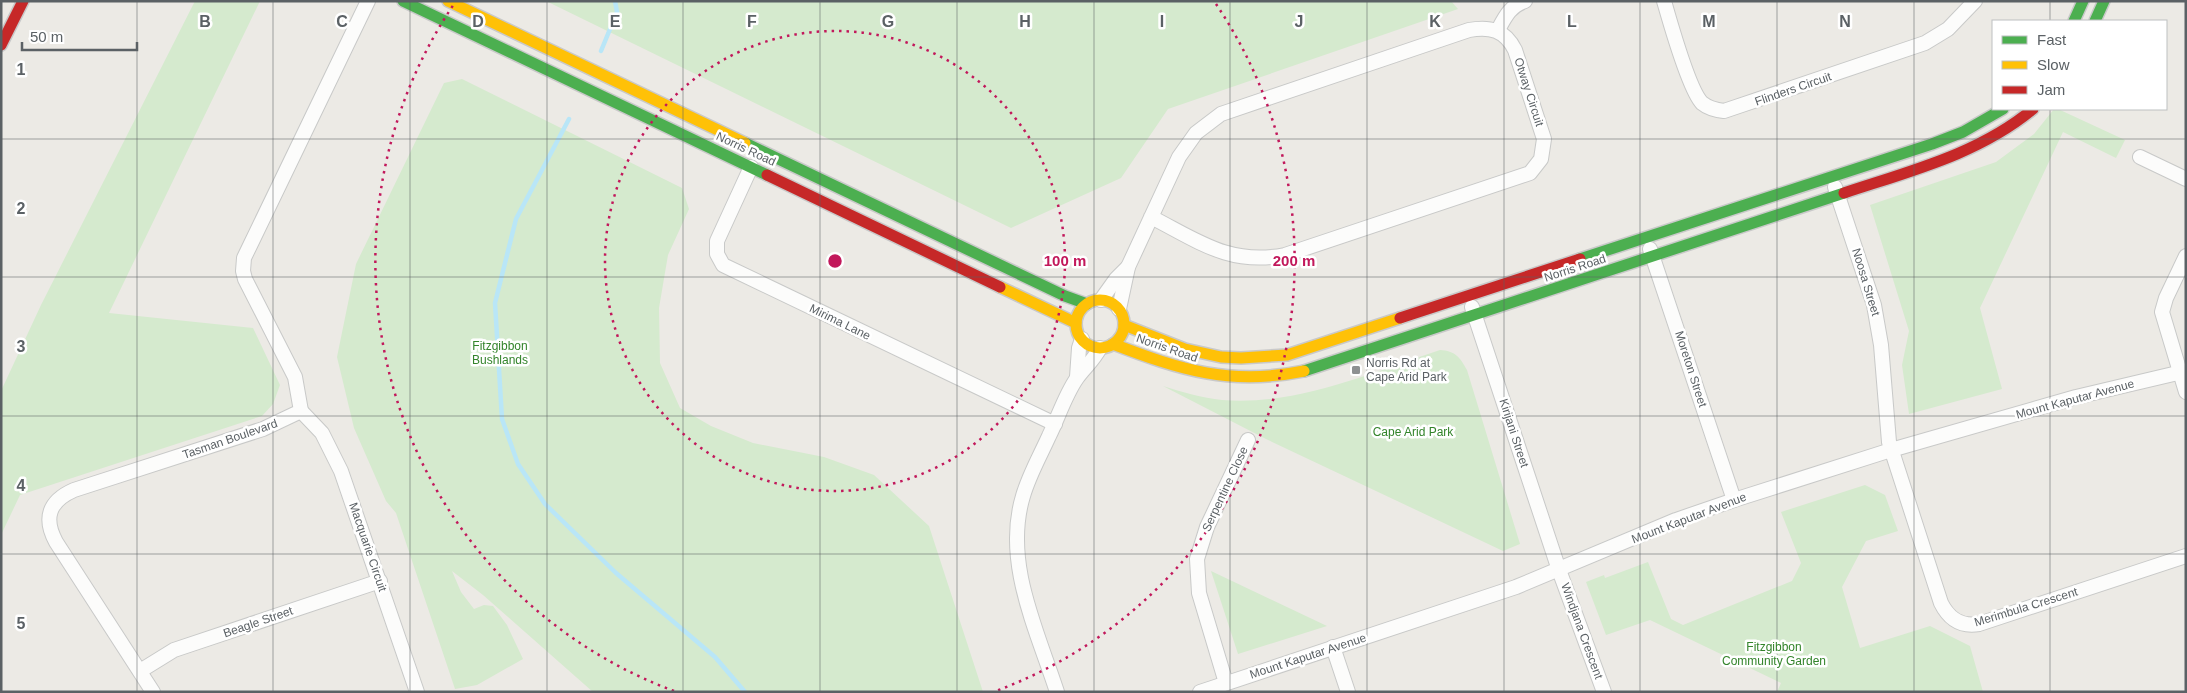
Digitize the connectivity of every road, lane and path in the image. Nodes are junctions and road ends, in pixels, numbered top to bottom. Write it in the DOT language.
graph roads {
  1 [pos="23,1"];
  2 [pos="368,1"];
  3 [pos="403,1"];
  4 [pos="448,1"];
  5 [pos="1525,1"];
  6 [pos="1664,1"];
  7 [pos="1974,1"];
  8 [pos="2084,1"];
  9 [pos="2104,1"];
  10 [pos="2074,20"];
  11 [pos="2095,20"];
  12 [pos="1498,30"];
  13 [pos="1,45"];
  14 [pos="2001,110"];
  15 [pos="2031,110"];
  16 [pos="2140,157"];
  17 [pos="751,167"];
  18 [pos="1831,177"];
  19 [pos="2186,179"];
  20 [pos="1837,194"];
  21 [pos="1151,217"];
  22 [pos="1646,238"];
  23 [pos="1652,256"];
  24 [pos="2186,256"];
  25 [pos="1128,267"];
  26 [pos="1468,297"];
  27 [pos="1101,300"];
  28 [pos="1087,304"];
  29 [pos="1119,309"];
  30 [pos="1474,315"];
  31 [pos="1076,323"];
  32 [pos="1124,325"];
  33 [pos="1082,339"];
  34 [pos="1107,346"];
  35 [pos="2183,372"];
  36 [pos="1077,378"];
  37 [pos="2186,392"];
  38 [pos="301,411"];
  39 [pos="1055,424"];
  40 [pos="1248,440"];
  41 [pos="1891,450"];
  42 [pos="1734,500"];
  43 [pos="2186,556"];
  44 [pos="1559,570"];
  45 [pos="380,581"];
  46 [pos="1333,647"];
  47 [pos="140,672"];
  48 [pos="1226,683"];
  49 [pos="153,692"];
  50 [pos="417,692"];
  51 [pos="1057,692"];
  52 [pos="1200,692"];
  53 [pos="1348,692"];
  54 [pos="1604,692"];
  1 -- 13 [label="main road"];
  2 -- 38 [label="street"];
  3 -- 17 [label="main road, Norris Road"];
  4 -- 28 [label="main road, Norris Road"];
  5 -- 12 [label="street"];
  6 -- 7 [label="street, Flinders Circuit"];
  8 -- 10 [label="main road"];
  9 -- 11 [label="main road"];
  12 -- 21 [label="street"];
  12 -- 21 [label="street, Otway Circuit"];
  14 -- 18 [label="main road, Norris Road"];
  15 -- 20 [label="main road, Norris Road"];
  16 -- 19 [label="street"];
  17 -- 31 [label="main road, Norris Road"];
  17 -- 39 [label="street, Mirima Lane"];
  18 -- 20 [label="street, Noosa Street"];
  18 -- 22 [label="main road, Norris Road"];
  20 -- 23 [label="main road, Norris Road"];
  20 -- 41 [label="street, Noosa Street"];
  21 -- 25 [label="street"];
  22 -- 23 [label="street, Moreton Street"];
  22 -- 26 [label="main road, Norris Road"];
  23 -- 30 [label="main road, Norris Road"];
  23 -- 42 [label="street, Moreton Street"];
  24 -- 35 [label="street"];
  25 -- 27 [label="street"];
  25 -- 29 [label="street"];
  26 -- 30 [label="street, Kirijani Street"];
  26 -- 32 [label="main road, Norris Road"];
  27 -- 28 [label="main road"];
  27 -- 29 [label="main road"];
  28 -- 31 [label="main road"];
  29 -- 32 [label="main road"];
  30 -- 34 [label="main road, Norris Road"];
  30 -- 44 [label="street, Kirijani Street"];
  31 -- 33 [label="main road"];
  32 -- 34 [label="main road"];
  33 -- 34 [label="main road"];
  33 -- 36 [label="street"];
  34 -- 36 [label="street"];
  35 -- 37 [label="street"];
  35 -- 41 [label="street, Mount Kaputar Avenue"];
  36 -- 39 [label="street"];
  38 -- 45 [label="street, Macquarie Circuit"];
  38 -- 47 [label="street, Tasman Boulevard"];
  39 -- 51 [label="street"];
  40 -- 48 [label="street, Serpentine Close"];
  41 -- 42 [label="street, Mount Kaputar Avenue"];
  41 -- 43 [label="street, Merimbula Crescent"];
  42 -- 44 [label="street, Mount Kaputar Avenue"];
  44 -- 46 [label="street, Mount Kaputar Avenue"];
  44 -- 54 [label="street, Windjana Crescent"];
  45 -- 47 [label="street, Beagle Street"];
  45 -- 50 [label="street, Macquarie Circuit"];
  46 -- 48 [label="street, Mount Kaputar Avenue"];
  46 -- 53 [label="street"];
  47 -- 49 [label="street, Tasman Boulevard"];
  48 -- 52 [label="street, Mount Kaputar Avenue"];
}
